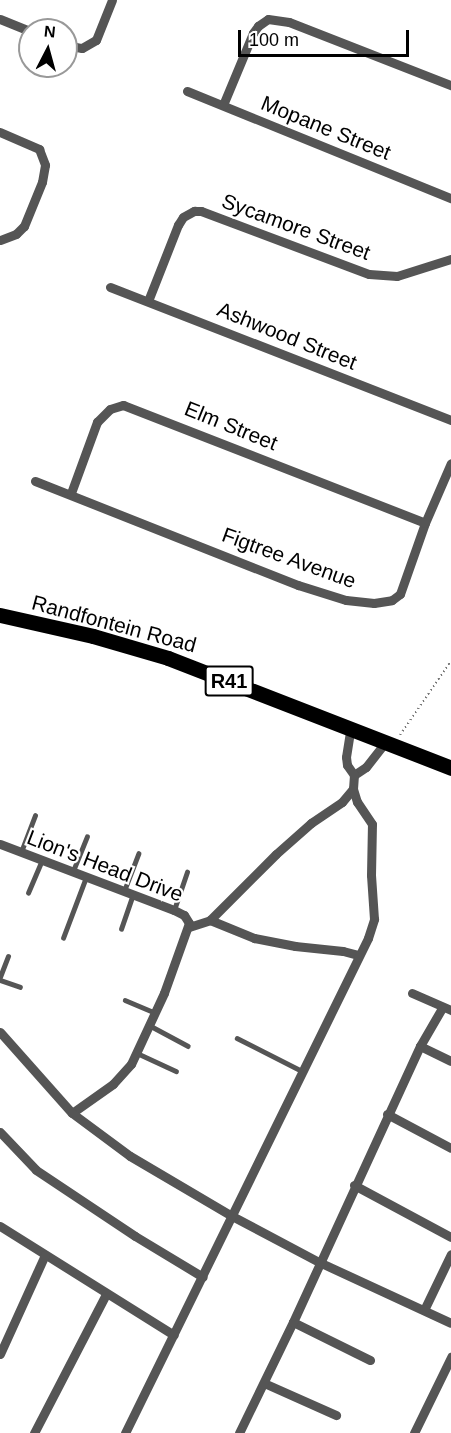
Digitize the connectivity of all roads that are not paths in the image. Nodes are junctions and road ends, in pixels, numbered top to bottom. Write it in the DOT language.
graph roads {
  1 [pos="112,0"];
  2 [pos="0,19"];
  3 [pos="18,26"];
  4 [pos="78,47"];
  5 [pos="451,85"];
  6 [pos="187,91"];
  7 [pos="223,105"];
  8 [pos="0,132"];
  9 [pos="451,198"];
  10 [pos="0,240"];
  11 [pos="451,259"];
  12 [pos="110,287"];
  13 [pos="148,301"];
  14 [pos="451,420"];
  15 [pos="451,463"];
  16 [pos="35,481"];
  17 [pos="71,493"];
  18 [pos="425,523"];
  19 [pos="0,615"];
  20 [pos="351,727"];
  21 [pos="390,743"];
  22 [pos="451,768"];
  23 [pos="354,775"];
  24 [pos="353,789"];
  25 [pos="35,816"];
  26 [pos="87,837"];
  27 [pos="0,844"];
  28 [pos="21,852"];
  29 [pos="138,854"];
  30 [pos="42,860"];
  31 [pos="73,872"];
  32 [pos="187,872"];
  33 [pos="86,877"];
  34 [pos="28,893"];
  35 [pos="128,893"];
  36 [pos="174,910"];
  37 [pos="210,920"];
  38 [pos="189,927"];
  39 [pos="121,928"];
  40 [pos="63,938"];
  41 [pos="358,955"];
  42 [pos="8,956"];
  43 [pos="0,979"];
  44 [pos="20,987"];
  45 [pos="412,993"];
  46 [pos="125,1000"];
  47 [pos="447,1009"];
  48 [pos="155,1013"];
  49 [pos="149,1025"];
  50 [pos="1,1034"];
  51 [pos="237,1038"];
  52 [pos="188,1046"];
  53 [pos="420,1046"];
  54 [pos="137,1053"];
  55 [pos="451,1061"];
  56 [pos="176,1071"];
  57 [pos="302,1071"];
  58 [pos="72,1113"];
  59 [pos="387,1114"];
  60 [pos="0,1132"];
  61 [pos="451,1148"];
  62 [pos="354,1185"];
  63 [pos="232,1216"];
  64 [pos="0,1226"];
  65 [pos="451,1237"];
  66 [pos="451,1254"];
  67 [pos="45,1255"];
  68 [pos="319,1262"];
  69 [pos="203,1276"];
  70 [pos="106,1294"];
  71 [pos="424,1310"];
  72 [pos="293,1322"];
  73 [pos="451,1323"];
  74 [pos="174,1335"];
  75 [pos="0,1354"];
  76 [pos="451,1357"];
  77 [pos="370,1360"];
  78 [pos="264,1383"];
  79 [pos="336,1415"];
  80 [pos="33,1433"];
  81 [pos="125,1433"];
  82 [pos="239,1433"];
  83 [pos="414,1433"];
  1 -- 4 [label="street"];
  2 -- 3 [label="street"];
  5 -- 7 [label="street"];
  6 -- 7 [label="street, Mopane Street"];
  7 -- 9 [label="street, Mopane Street"];
  8 -- 10 [label="street"];
  11 -- 13 [label="street, Sycamore Street"];
  12 -- 13 [label="street, Ashwood Street"];
  13 -- 14 [label="street, Ashwood Street"];
  15 -- 18 [label="street, Figtree Avenue"];
  16 -- 17 [label="street, Figtree Avenue"];
  17 -- 18 [label="street, Figtree Avenue"];
  17 -- 18 [label="street, Elm Street"];
  19 -- 20 [label="main road, Randfontein Road / R41"];
  20 -- 21 [label="main road, Randfontein Road / R41"];
  20 -- 23 [label="street"];
  21 -- 22 [label="main road, Randfontein Road / R41"];
  21 -- 23 [label="street"];
  23 -- 24 [label="street"];
  24 -- 37 [label="street"];
  24 -- 41 [label="street"];
  25 -- 28 [label="lane"];
  26 -- 31 [label="lane"];
  27 -- 28 [label="street, Lion's Head Drive"];
  28 -- 30 [label="street, Lion's Head Drive"];
  29 -- 35 [label="lane"];
  30 -- 31 [label="street, Lion's Head Drive"];
  30 -- 34 [label="lane"];
  31 -- 33 [label="street, Lion's Head Drive"];
  32 -- 36 [label="lane"];
  33 -- 35 [label="street, Lion's Head Drive"];
  33 -- 40 [label="lane"];
  35 -- 36 [label="street, Lion's Head Drive"];
  35 -- 39 [label="lane"];
  36 -- 38 [label="street, Lion's Head Drive"];
  37 -- 38 [label="street"];
  37 -- 41 [label="street"];
  38 -- 48 [label="street"];
  41 -- 57 [label="street"];
  42 -- 43 [label="lane"];
  43 -- 44 [label="lane"];
  45 -- 47 [label="street"];
  46 -- 48 [label="lane"];
  47 -- 53 [label="street"];
  48 -- 49 [label="street"];
  49 -- 52 [label="lane"];
  49 -- 54 [label="street"];
  50 -- 58 [label="street"];
  51 -- 57 [label="lane"];
  53 -- 55 [label="street"];
  53 -- 59 [label="street"];
  54 -- 56 [label="lane"];
  54 -- 58 [label="street"];
  57 -- 63 [label="street"];
  58 -- 63 [label="street"];
  59 -- 61 [label="street"];
  59 -- 62 [label="street"];
  60 -- 69 [label="street"];
  62 -- 65 [label="street"];
  62 -- 68 [label="street"];
  63 -- 68 [label="street"];
  63 -- 69 [label="street"];
  64 -- 67 [label="street"];
  66 -- 71 [label="street"];
  67 -- 70 [label="street"];
  67 -- 75 [label="street"];
  68 -- 71 [label="street"];
  68 -- 72 [label="street"];
  69 -- 74 [label="street"];
  70 -- 74 [label="street"];
  70 -- 80 [label="street"];
  71 -- 73 [label="street"];
  72 -- 77 [label="street"];
  72 -- 78 [label="street"];
  74 -- 81 [label="street"];
  76 -- 83 [label="street"];
  78 -- 79 [label="street"];
  78 -- 82 [label="street"];
}
